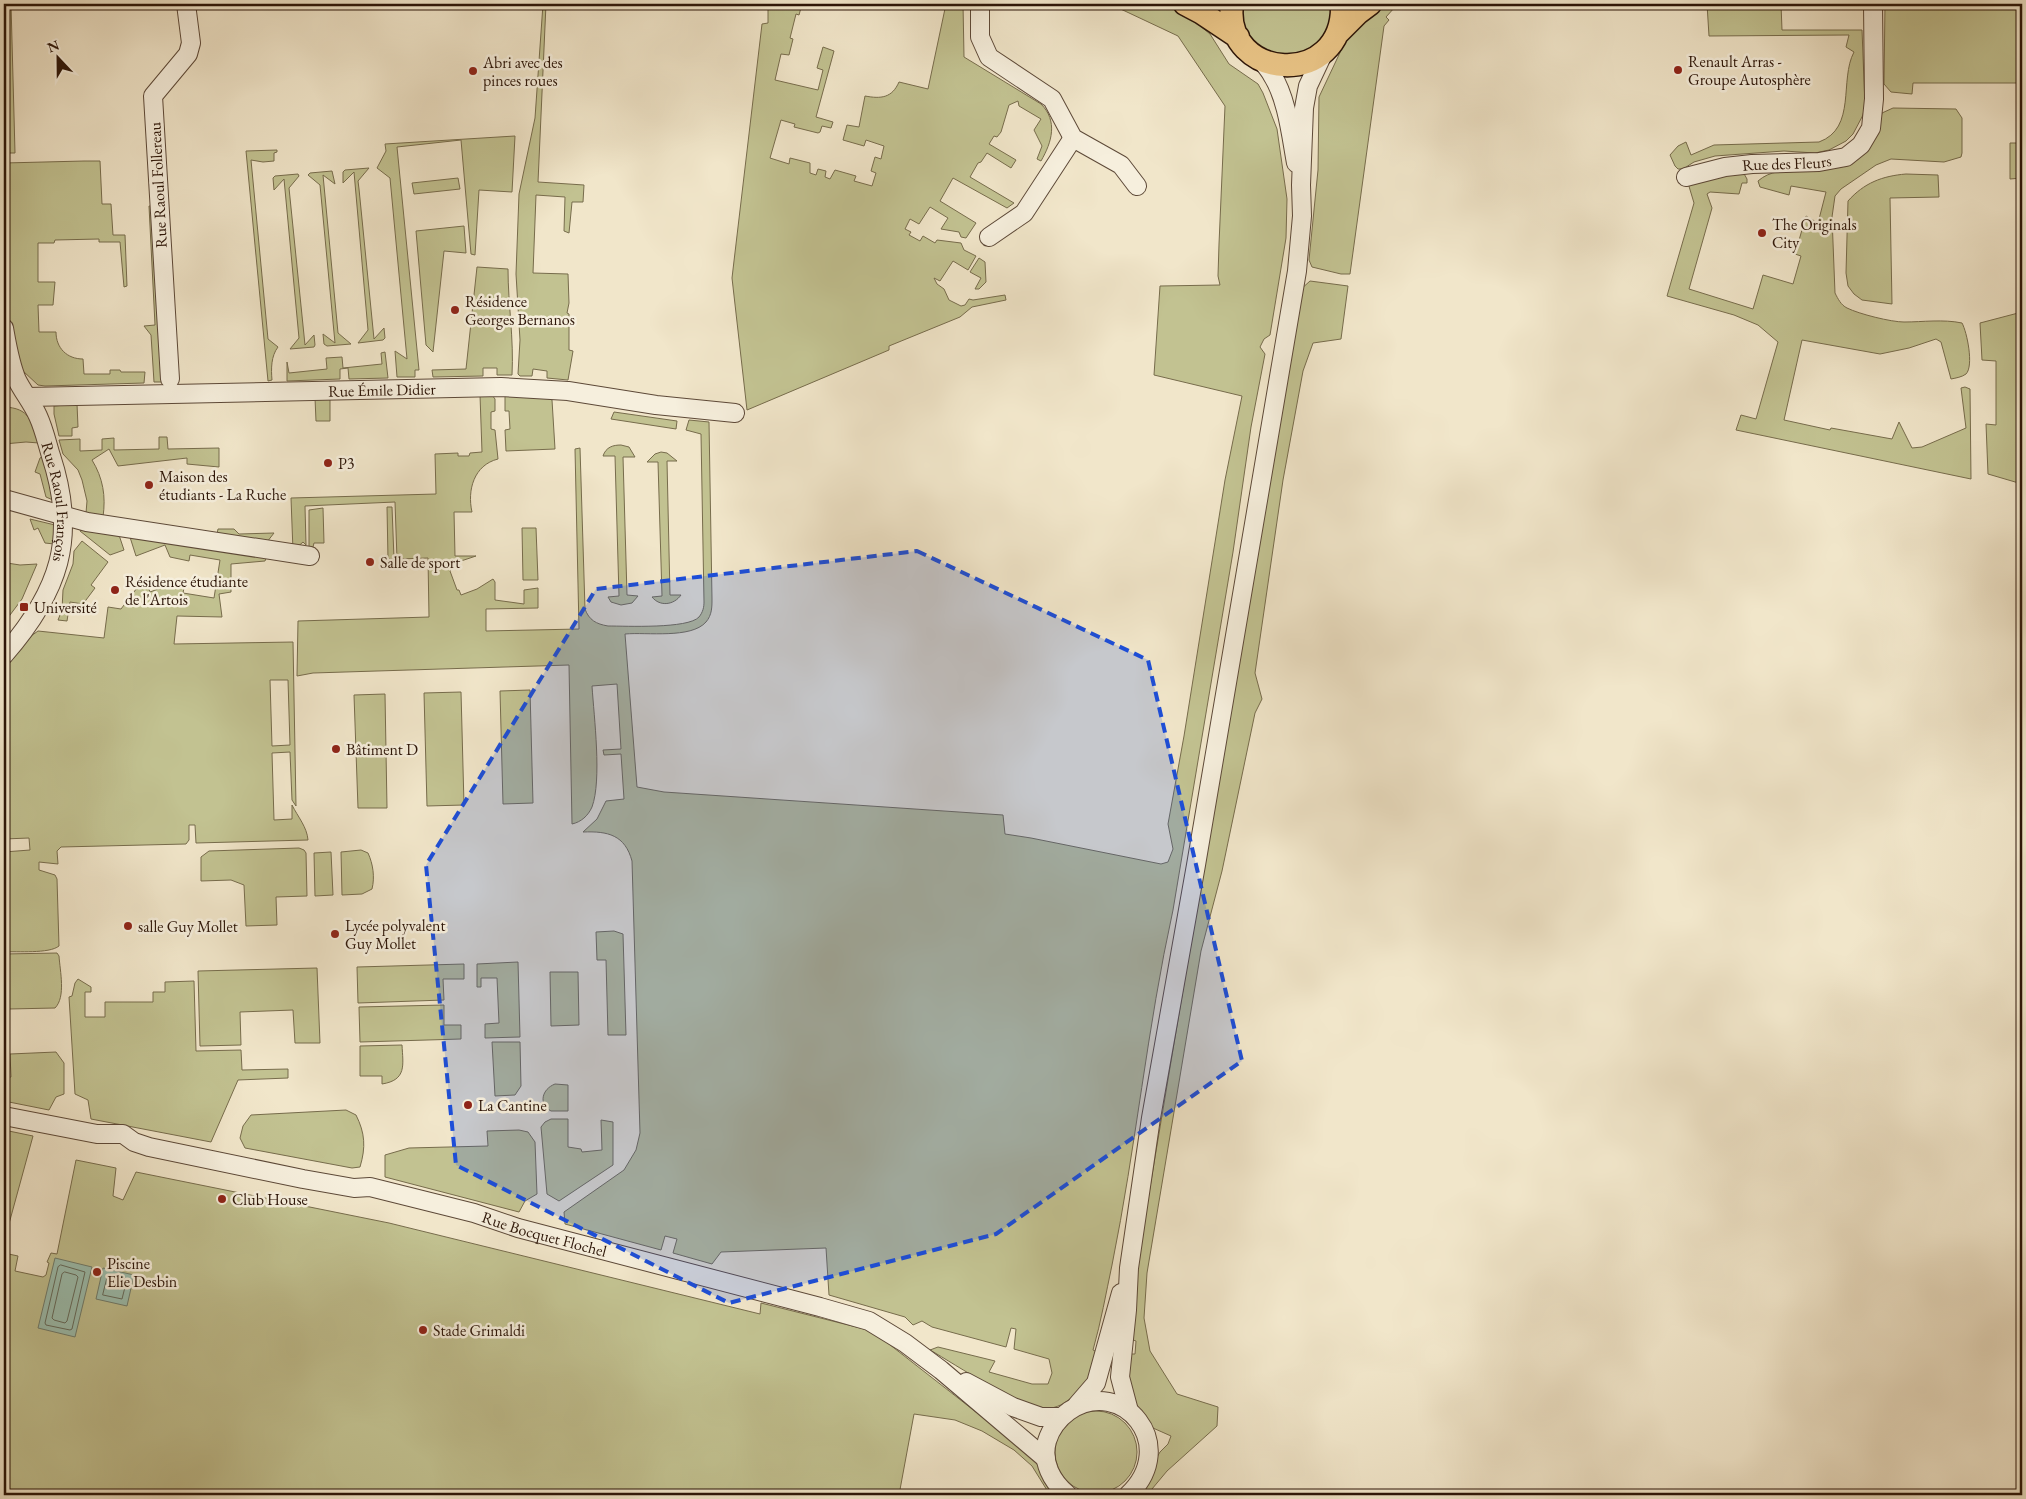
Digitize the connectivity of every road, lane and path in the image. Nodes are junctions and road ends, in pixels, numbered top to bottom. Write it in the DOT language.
graph roads {
  1 [pos="186,4"];
  2 [pos="980,4"];
  3 [pos="1185,4"];
  4 [pos="1232,4"];
  5 [pos="1342,4"];
  6 [pos="1370,4"];
  7 [pos="1873,4"];
  8 [pos="1338,33"];
  9 [pos="1238,37"];
  10 [pos="1324,52"];
  11 [pos="1260,59"];
  12 [pos="1073,138"];
  13 [pos="1686,178"];
  14 [pos="1300,185"];
  15 [pos="1137,186"];
  16 [pos="989,237"];
  17 [pos="4,328"];
  18 [pos="170,379"];
  19 [pos="28,397"];
  20 [pos="735,413"];
  21 [pos="4,499"];
  22 [pos="64,516"];
  23 [pos="310,556"];
  24 [pos="4,655"];
  25 [pos="4,1116"];
  26 [pos="1129,1268"];
  27 [pos="941,1370"];
  28 [pos="1078,1405"];
  29 [pos="1129,1411"];
  30 [pos="1060,1417"];
  31 [pos="1046,1459"];
  32 [pos="1068,1495"];
  33 [pos="1128,1495"];
  1 -- 18 [label="street, Rue Raoul Follereau"];
  2 -- 12 [label="street"];
  3 -- 9 [label="main road"];
  4 -- 9 [label="main road"];
  5 -- 8 [label="main road"];
  6 -- 8 [label="main road"];
  7 -- 13 [label="street, Rue des Fleurs"];
  8 -- 10 [label="main road"];
  9 -- 11 [label="main road"];
  10 -- 11 [label="main road"];
  10 -- 14 [label="street"];
  11 -- 14 [label="street"];
  12 -- 15 [label="street"];
  12 -- 16 [label="street"];
  14 -- 26 [label="street"];
  17 -- 19 [label="street, Rue Raoul François"];
  19 -- 20 [label="street, Rue Émile Didier"];
  19 -- 22 [label="street, Rue Raoul François"];
  21 -- 22 [label="street"];
  22 -- 23 [label="street"];
  22 -- 24 [label="street, Rue Raoul François"];
  25 -- 27 [label="street, Rue Bocquet Flochel"];
  26 -- 28 [label="street"];
  26 -- 29 [label="street"];
  27 -- 30 [label="street, Rue Bocquet Flochel"];
  27 -- 31 [label="street, Rue Bocquet Flochel"];
  28 -- 29 [label="street"];
  28 -- 30 [label="street"];
  29 -- 33 [label="street"];
  30 -- 31 [label="street"];
  31 -- 32 [label="street"];
}
